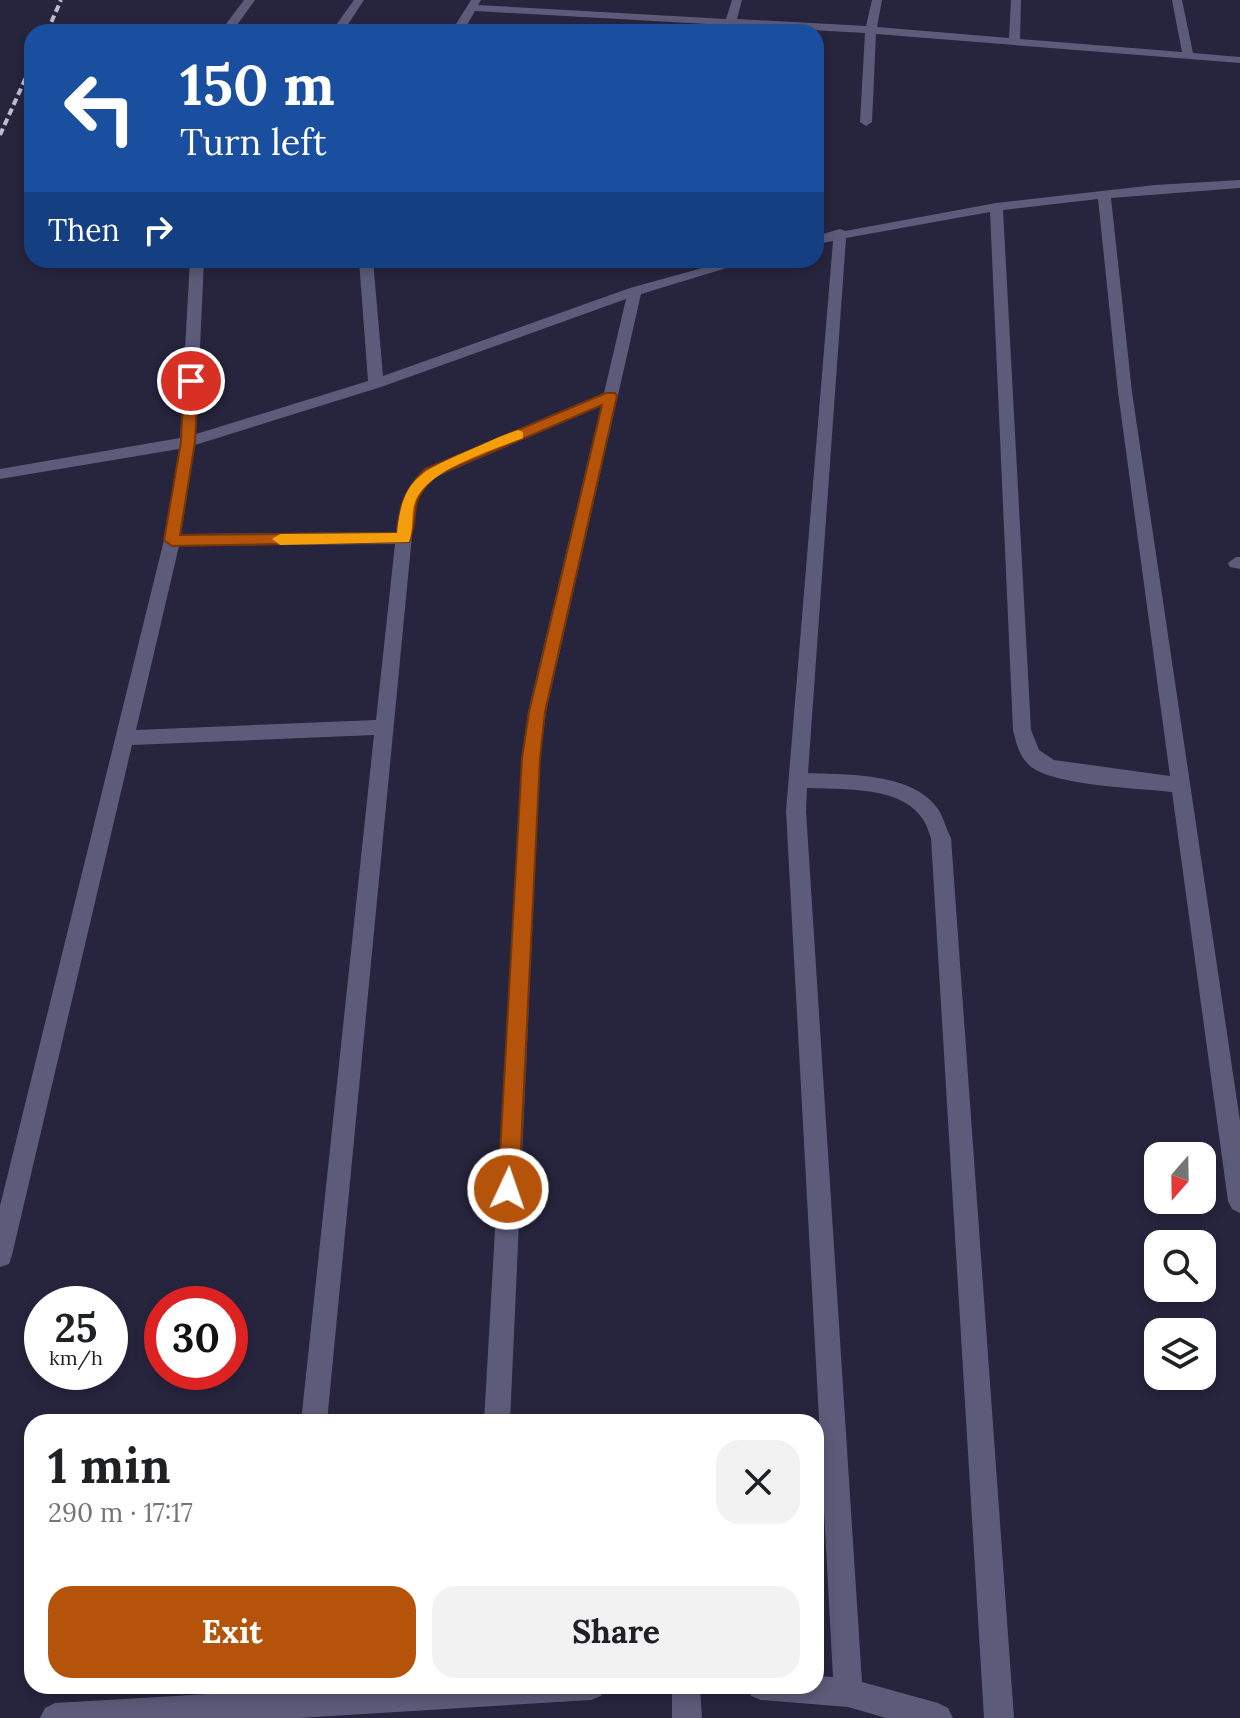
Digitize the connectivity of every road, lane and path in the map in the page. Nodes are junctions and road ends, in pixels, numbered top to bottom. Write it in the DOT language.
graph roads {
  1 [pos="250,0"];
  2 [pos="359,0"];
  3 [pos="599,0"];
  4 [pos="737,0"];
  5 [pos="877,0"];
  6 [pos="1016,0"];
  7 [pos="1177,0"];
  8 [pos="473,4"];
  9 [pos="593,13"];
  10 [pos="731,21"];
  11 [pos="232,24"];
  12 [pos="342,24"];
  13 [pos="462,24"];
  14 [pos="589,24"];
  15 [pos="778,24"];
  16 [pos="824,27"];
  17 [pos="871,30"];
  18 [pos="1014,40"];
  19 [pos="1188,56"];
  20 [pos="1240,60"];
  21 [pos="866,122"];
  22 [pos="1240,184"];
  23 [pos="1104,195"];
  24 [pos="996,207"];
  25 [pos="840,233"];
  26 [pos="824,238"];
  27 [pos="197,268"];
  28 [pos="367,268"];
  29 [pos="717,268"];
  30 [pos="635,291"];
  31 [pos="376,384"];
  32 [pos="611,396"];
  33 [pos="188,442"];
  34 [pos="0,474"];
  35 [pos="404,538"];
  36 [pos="172,540"];
  37 [pos="385,727"];
  38 [pos="124,738"];
  39 [pos="797,780"];
  40 [pos="1181,785"];
  41 [pos="1240,1201"];
  42 [pos="0,1255"];
  43 [pos="315,1414"];
  44 [pos="497,1414"];
  45 [pos="824,1691"];
  46 [pos="848,1693"];
  47 [pos="423,1694"];
  48 [pos="686,1694"];
  49 [pos="285,1703"];
  50 [pos="55,1718"];
  51 [pos="687,1718"];
  52 [pos="938,1718"];
  53 [pos="999,1718"];
  1 -- 11 [label="street"];
  2 -- 12 [label="street"];
  3 -- 9 [label="street"];
  4 -- 10 [label="street"];
  5 -- 17 [label="street"];
  6 -- 18 [label="street"];
  7 -- 19 [label="street"];
  8 -- 9 [label="street"];
  8 -- 13 [label="street"];
  9 -- 10 [label="street"];
  9 -- 14 [label="street"];
  10 -- 15 [label="street"];
  16 -- 17 [label="street"];
  17 -- 18 [label="street"];
  17 -- 21 [label="street"];
  18 -- 19 [label="street"];
  19 -- 20 [label="street"];
  22 -- 23 [label="street"];
  23 -- 24 [label="street"];
  23 -- 40 [label="street"];
  24 -- 25 [label="street"];
  24 -- 40 [label="street"];
  25 -- 26 [label="street"];
  25 -- 39 [label="street"];
  27 -- 33 [label="street"];
  28 -- 31 [label="street"];
  29 -- 30 [label="street"];
  30 -- 31 [label="street"];
  30 -- 32 [label="street"];
  31 -- 33 [label="street"];
  32 -- 35 [label="street"];
  32 -- 44 [label="street"];
  33 -- 34 [label="street"];
  33 -- 36 [label="street"];
  35 -- 36 [label="street"];
  35 -- 37 [label="street"];
  36 -- 38 [label="street"];
  37 -- 38 [label="street"];
  37 -- 43 [label="street"];
  38 -- 42 [label="street"];
  39 -- 46 [label="street"];
  39 -- 53 [label="street"];
  40 -- 41 [label="street"];
  45 -- 46 [label="street"];
  46 -- 52 [label="street"];
  47 -- 49 [label="street"];
  48 -- 51 [label="street"];
  49 -- 50 [label="street"];
}
